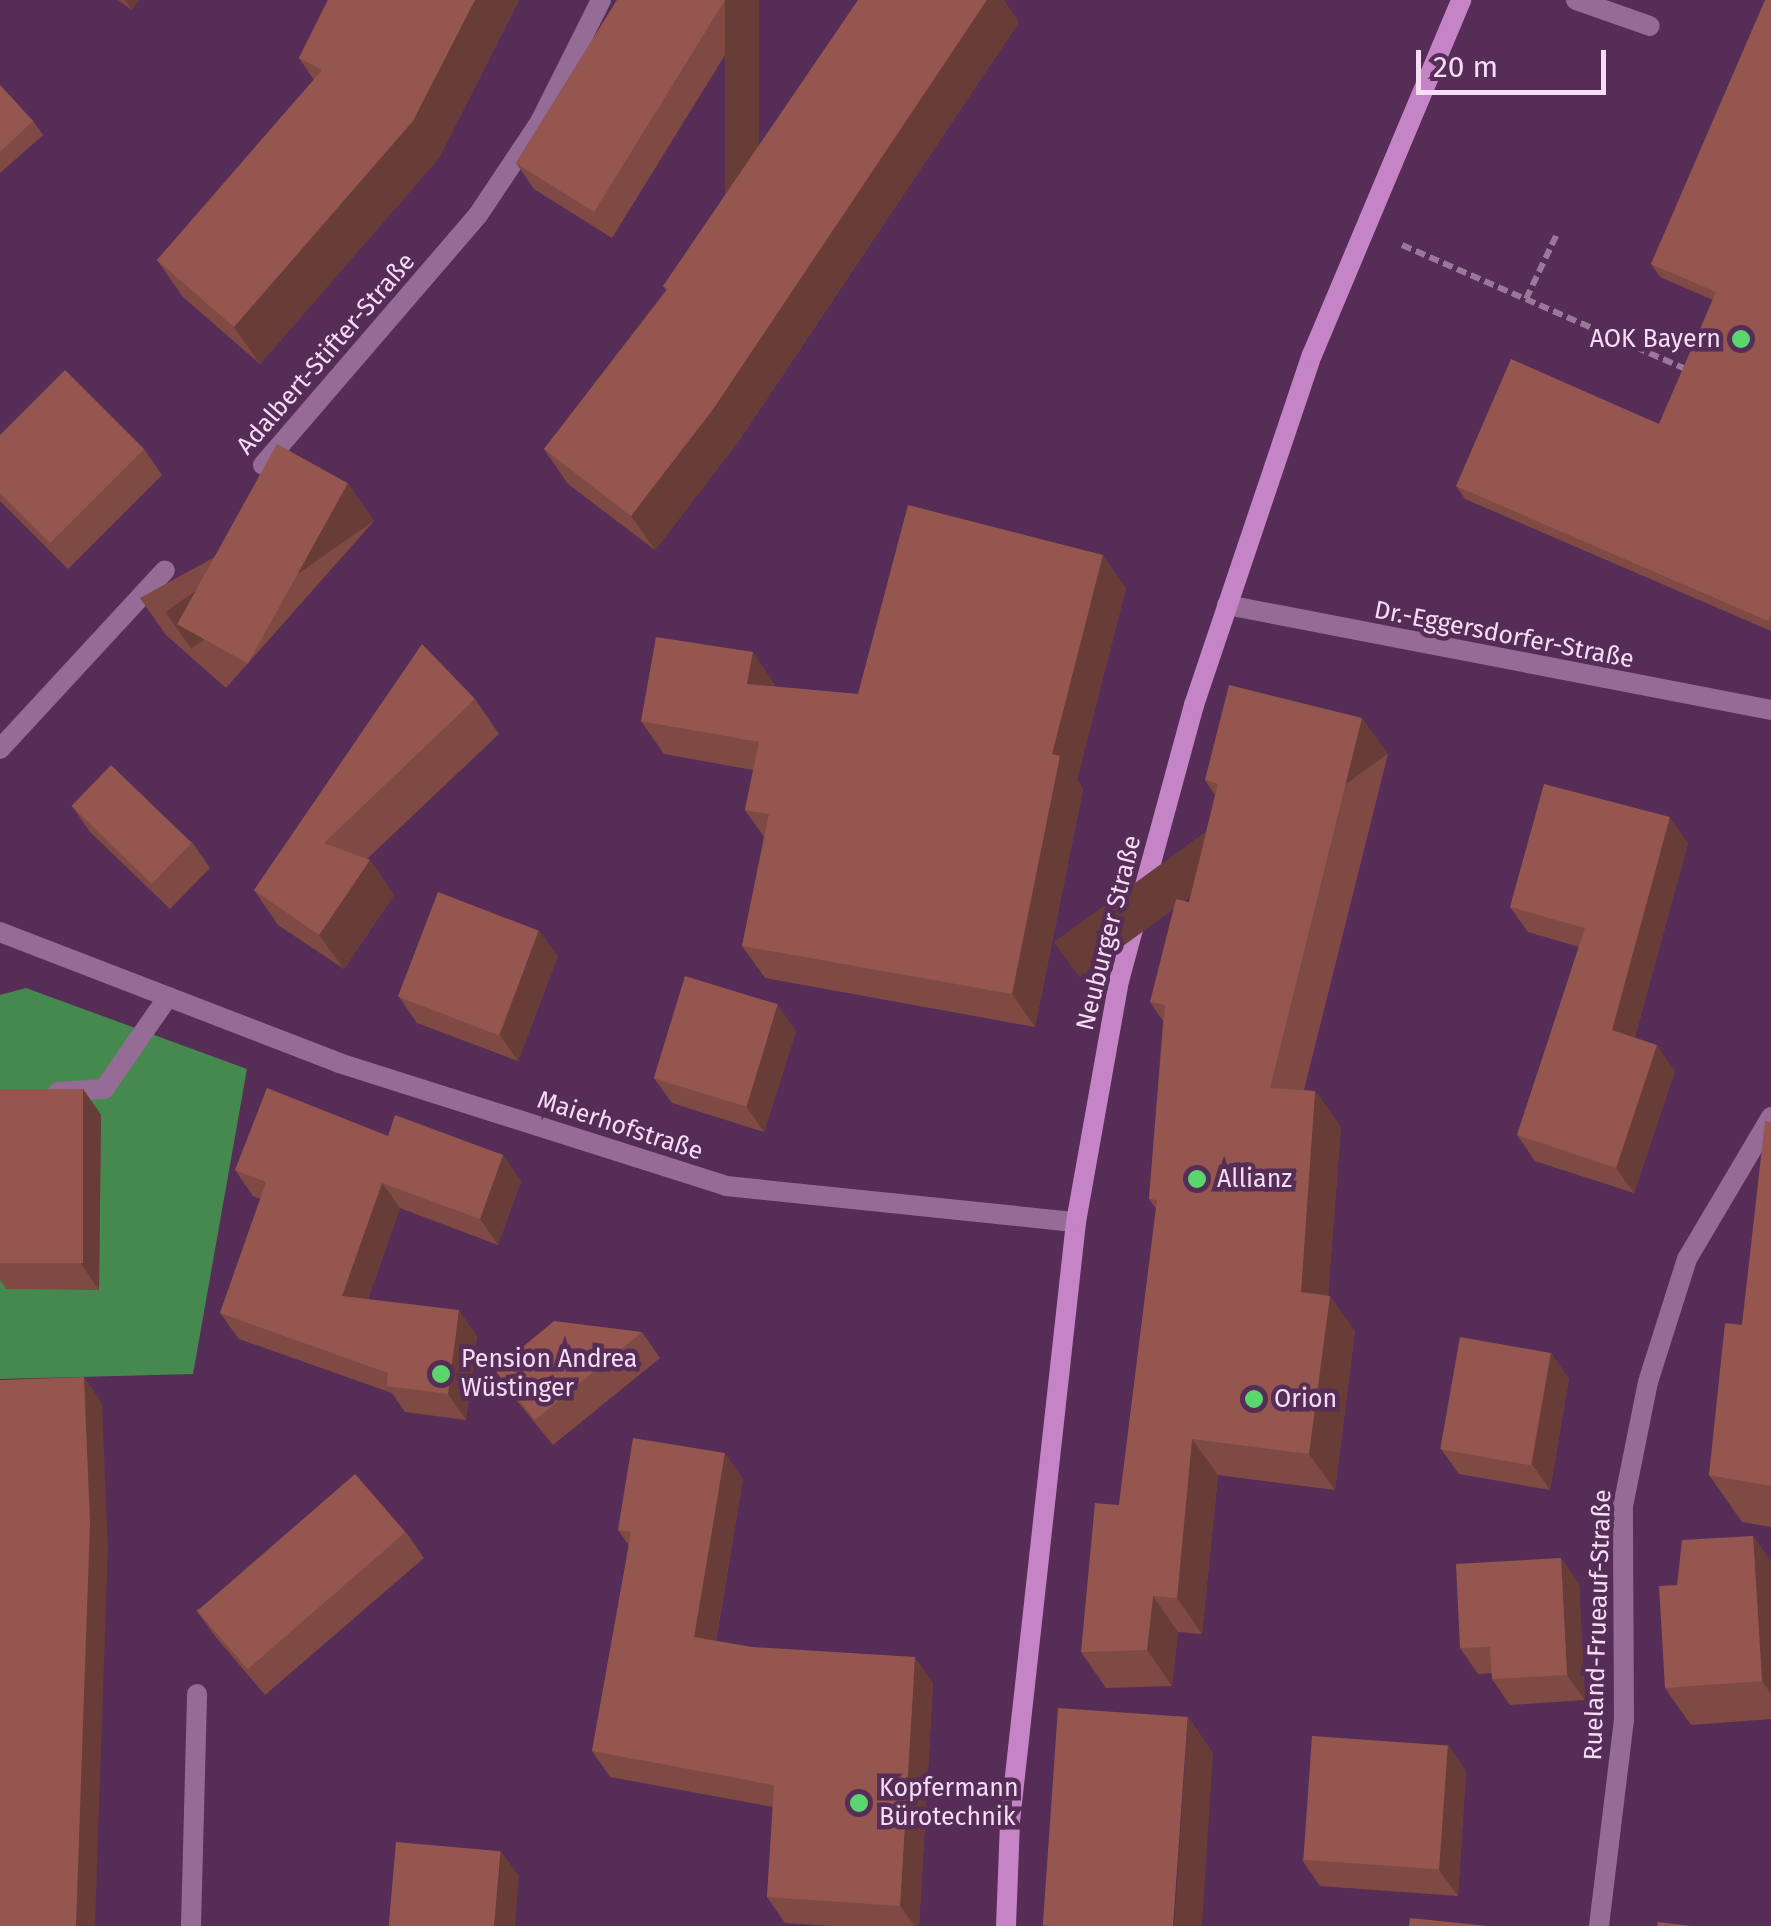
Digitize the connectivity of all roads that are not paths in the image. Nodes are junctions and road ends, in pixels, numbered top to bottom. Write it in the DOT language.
graph roads {
  1 [pos="600,0"];
  2 [pos="1461,0"];
  3 [pos="1576,0"];
  4 [pos="1650,26"];
  5 [pos="252,476"];
  6 [pos="186,548"];
  7 [pos="1227,605"];
  8 [pos="1771,710"];
  9 [pos="0,748"];
  10 [pos="0,932"];
  11 [pos="168,997"];
  12 [pos="32,1094"];
  13 [pos="1771,1116"];
  14 [pos="1076,1222"];
  15 [pos="197,1694"];
  16 [pos="192,1926"];
  17 [pos="1006,1926"];
  18 [pos="1599,1926"];
  1 -- 5 [label="street, Adalbert-Stifter-Straße"];
  2 -- 7 [label="street, Neuburger Straße"];
  3 -- 4 [label="street"];
  6 -- 9 [label="street"];
  7 -- 8 [label="street, Dr.-Eggersdorfer-Straße"];
  7 -- 14 [label="street, Neuburger Straße"];
  10 -- 11 [label="street, Maierhofstraße"];
  11 -- 12 [label="street"];
  11 -- 14 [label="street, Maierhofstraße"];
  13 -- 18 [label="street, Rueland-Frueauf-Straße"];
  14 -- 17 [label="street, Neuburger Straße"];
  15 -- 16 [label="street"];
}
